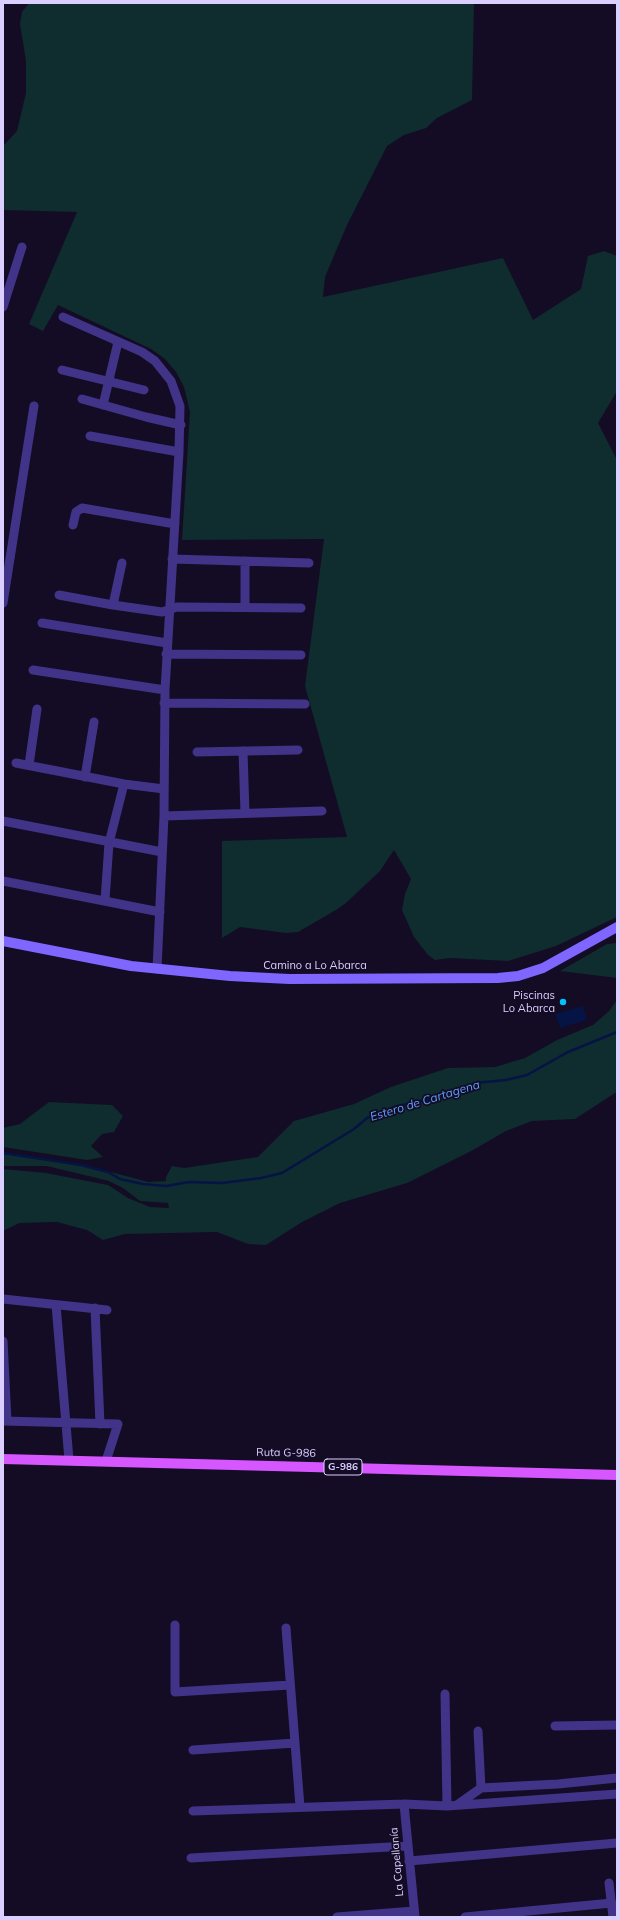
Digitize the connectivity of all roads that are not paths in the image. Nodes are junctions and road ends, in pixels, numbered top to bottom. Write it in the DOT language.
graph roads {
  1 [pos="22,247"];
  2 [pos="3,307"];
  3 [pos="63,317"];
  4 [pos="118,342"];
  5 [pos="62,370"];
  6 [pos="109,381"];
  7 [pos="144,390"];
  8 [pos="82,399"];
  9 [pos="103,405"];
  10 [pos="34,406"];
  11 [pos="181,425"];
  12 [pos="90,436"];
  13 [pos="180,452"];
  14 [pos="175,524"];
  15 [pos="73,525"];
  16 [pos="172,559"];
  17 [pos="245,561"];
  18 [pos="122,563"];
  19 [pos="309,563"];
  20 [pos="59,595"];
  21 [pos="3,603"];
  22 [pos="113,605"];
  23 [pos="244,608"];
  24 [pos="301,608"];
  25 [pos="169,609"];
  26 [pos="42,623"];
  27 [pos="167,642"];
  28 [pos="166,654"];
  29 [pos="301,655"];
  30 [pos="33,670"];
  31 [pos="165,690"];
  32 [pos="164,703"];
  33 [pos="305,704"];
  34 [pos="38,709"];
  35 [pos="94,722"];
  36 [pos="298,750"];
  37 [pos="243,751"];
  38 [pos="197,752"];
  39 [pos="16,763"];
  40 [pos="29,765"];
  41 [pos="85,777"];
  42 [pos="124,784"];
  43 [pos="164,790"];
  44 [pos="322,811"];
  45 [pos="245,813"];
  46 [pos="164,816"];
  47 [pos="3,821"];
  48 [pos="109,843"];
  49 [pos="162,852"];
  50 [pos="3,881"];
  51 [pos="105,900"];
  52 [pos="160,912"];
  53 [pos="617,927"];
  54 [pos="3,941"];
  55 [pos="157,969"];
  56 [pos="3,1299"];
  57 [pos="56,1305"];
  58 [pos="95,1308"];
  59 [pos="107,1310"];
  60 [pos="3,1341"];
  61 [pos="5,1421"];
  62 [pos="66,1423"];
  63 [pos="100,1424"];
  64 [pos="3,1459"];
  65 [pos="69,1460"];
  66 [pos="106,1461"];
  67 [pos="617,1475"];
  68 [pos="175,1625"];
  69 [pos="286,1628"];
  70 [pos="290,1685"];
  71 [pos="445,1694"];
  72 [pos="555,1726"];
  73 [pos="617,1726"];
  74 [pos="478,1731"];
  75 [pos="295,1743"];
  76 [pos="193,1750"];
  77 [pos="617,1778"];
  78 [pos="481,1788"];
  79 [pos="617,1794"];
  80 [pos="404,1804"];
  81 [pos="457,1805"];
  82 [pos="447,1806"];
  83 [pos="300,1807"];
  84 [pos="193,1811"];
  85 [pos="617,1842"];
  86 [pos="408,1846"];
  87 [pos="191,1858"];
  88 [pos="409,1861"];
  89 [pos="609,1883"];
  90 [pos="612,1903"];
  91 [pos="415,1914"];
  92 [pos="337,1917"];
  93 [pos="466,1917"];
  94 [pos="613,1917"];
  1 -- 2 [label="street"];
  3 -- 4 [label="street"];
  4 -- 6 [label="street"];
  4 -- 11 [label="street"];
  5 -- 6 [label="street"];
  6 -- 7 [label="street"];
  6 -- 9 [label="street"];
  8 -- 9 [label="street"];
  9 -- 11 [label="street"];
  10 -- 21 [label="street"];
  11 -- 13 [label="street"];
  12 -- 13 [label="street"];
  13 -- 14 [label="street"];
  14 -- 15 [label="street"];
  14 -- 16 [label="street"];
  16 -- 17 [label="street"];
  16 -- 25 [label="street"];
  17 -- 19 [label="street"];
  17 -- 23 [label="street"];
  18 -- 22 [label="street"];
  20 -- 22 [label="street"];
  22 -- 25 [label="street"];
  23 -- 24 [label="street"];
  23 -- 25 [label="street"];
  25 -- 27 [label="street"];
  26 -- 27 [label="street"];
  27 -- 28 [label="street"];
  28 -- 29 [label="street"];
  28 -- 31 [label="street"];
  30 -- 31 [label="street"];
  31 -- 32 [label="street"];
  32 -- 33 [label="street"];
  32 -- 43 [label="street"];
  34 -- 40 [label="street"];
  35 -- 41 [label="street"];
  36 -- 37 [label="street"];
  37 -- 38 [label="street"];
  37 -- 45 [label="street"];
  39 -- 40 [label="street"];
  40 -- 41 [label="street"];
  41 -- 42 [label="street"];
  42 -- 43 [label="street"];
  42 -- 48 [label="street"];
  43 -- 46 [label="street"];
  44 -- 45 [label="street"];
  45 -- 46 [label="street"];
  46 -- 49 [label="street"];
  47 -- 48 [label="street"];
  48 -- 49 [label="street"];
  48 -- 51 [label="street"];
  49 -- 52 [label="street"];
  50 -- 51 [label="street"];
  51 -- 52 [label="street"];
  52 -- 55 [label="street"];
  53 -- 55 [label="main road, Camino a Lo Abarca"];
  54 -- 55 [label="main road, Camino a Lo Abarca"];
  56 -- 57 [label="street"];
  57 -- 58 [label="street"];
  57 -- 62 [label="street"];
  58 -- 59 [label="street"];
  58 -- 63 [label="street"];
  60 -- 61 [label="street"];
  61 -- 62 [label="street"];
  62 -- 63 [label="street"];
  62 -- 65 [label="street"];
  63 -- 66 [label="street"];
  64 -- 65 [label="main road, Ruta G-986 / G-986"];
  65 -- 66 [label="main road, Ruta G-986 / G-986"];
  66 -- 67 [label="main road, Ruta G-986 / G-986"];
  68 -- 70 [label="street"];
  69 -- 70 [label="street"];
  70 -- 75 [label="street"];
  71 -- 82 [label="street"];
  72 -- 73 [label="street"];
  74 -- 78 [label="street"];
  75 -- 76 [label="street"];
  75 -- 83 [label="street"];
  77 -- 78 [label="street"];
  78 -- 81 [label="street"];
  79 -- 81 [label="street"];
  80 -- 82 [label="street"];
  80 -- 83 [label="street"];
  80 -- 86 [label="street, La Capellanía"];
  81 -- 82 [label="street"];
  83 -- 84 [label="street"];
  85 -- 88 [label="street"];
  86 -- 87 [label="street"];
  86 -- 88 [label="street, La Capellanía"];
  88 -- 91 [label="street, La Capellanía"];
  89 -- 90 [label="street"];
  90 -- 93 [label="street"];
  90 -- 94 [label="street"];
  91 -- 92 [label="street"];
}
